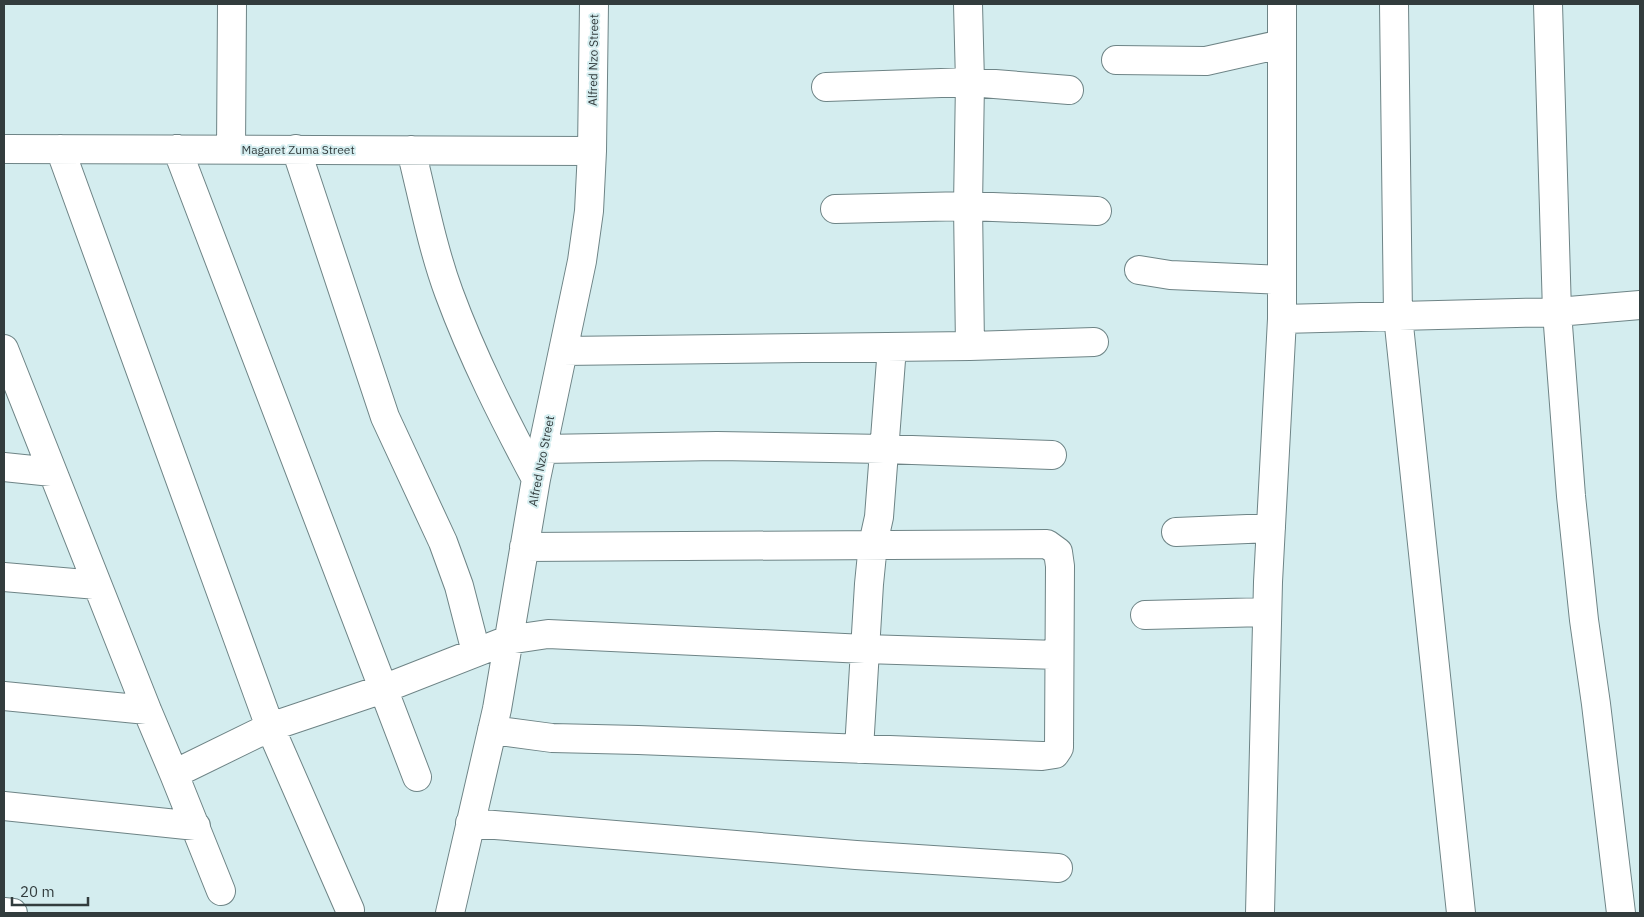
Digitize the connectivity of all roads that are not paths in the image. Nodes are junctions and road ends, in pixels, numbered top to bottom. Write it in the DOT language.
graph roads {
  1 [pos="232,4"];
  2 [pos="594,4"];
  3 [pos="968,4"];
  4 [pos="1282,4"];
  5 [pos="1394,4"];
  6 [pos="1548,4"];
  7 [pos="1282,44"];
  8 [pos="1116,60"];
  9 [pos="970,82"];
  10 [pos="826,87"];
  11 [pos="1069,90"];
  12 [pos="4,149"];
  13 [pos="60,149"];
  14 [pos="177,149"];
  15 [pos="231,149"];
  16 [pos="296,149"];
  17 [pos="412,150"];
  18 [pos="592,151"];
  19 [pos="968,206"];
  20 [pos="835,209"];
  21 [pos="1097,211"];
  22 [pos="1139,270"];
  23 [pos="1282,280"];
  24 [pos="1640,305"];
  25 [pos="1557,312"];
  26 [pos="1398,316"];
  27 [pos="1282,319"];
  28 [pos="1094,342"];
  29 [pos="970,346"];
  30 [pos="892,347"];
  31 [pos="4,349"];
  32 [pos="563,350"];
  33 [pos="542,449"];
  34 [pos="884,449"];
  35 [pos="1052,455"];
  36 [pos="4,467"];
  37 [pos="52,472"];
  38 [pos="536,479"];
  39 [pos="1271,528"];
  40 [pos="1176,532"];
  41 [pos="873,544"];
  42 [pos="524,548"];
  43 [pos="4,577"];
  44 [pos="97,585"];
  45 [pos="1267,612"];
  46 [pos="1145,615"];
  47 [pos="508,640"];
  48 [pos="865,649"];
  49 [pos="476,652"];
  50 [pos="1059,655"];
  51 [pos="383,689"];
  52 [pos="4,696"];
  53 [pos="147,710"];
  54 [pos="270,727"];
  55 [pos="492,730"];
  56 [pos="859,749"];
  57 [pos="174,774"];
  58 [pos="417,777"];
  59 [pos="4,806"];
  60 [pos="470,823"];
  61 [pos="196,826"];
  62 [pos="1058,868"];
  63 [pos="221,891"];
  64 [pos="350,910"];
  65 [pos="4,912"];
  66 [pos="13,913"];
  67 [pos="450,913"];
  68 [pos="1260,913"];
  69 [pos="1461,913"];
  70 [pos="1621,913"];
  1 -- 15 [label="street"];
  2 -- 18 [label="street, Alfred Nzo Street"];
  3 -- 9 [label="street"];
  4 -- 7 [label="street"];
  5 -- 26 [label="street"];
  6 -- 25 [label="street"];
  7 -- 8 [label="street"];
  7 -- 23 [label="street"];
  9 -- 10 [label="street"];
  9 -- 11 [label="street"];
  9 -- 19 [label="street"];
  12 -- 13 [label="street, Magaret Zuma Street"];
  13 -- 14 [label="street, Magaret Zuma Street"];
  13 -- 54 [label="street"];
  14 -- 15 [label="street, Magaret Zuma Street"];
  14 -- 51 [label="street"];
  15 -- 16 [label="street, Magaret Zuma Street"];
  16 -- 17 [label="street, Magaret Zuma Street"];
  16 -- 49 [label="street"];
  17 -- 18 [label="street, Magaret Zuma Street"];
  17 -- 38 [label="street"];
  18 -- 32 [label="street, Alfred Nzo Street"];
  19 -- 20 [label="street"];
  19 -- 21 [label="street"];
  19 -- 29 [label="street"];
  22 -- 23 [label="street"];
  23 -- 27 [label="street"];
  24 -- 25 [label="street"];
  25 -- 26 [label="street"];
  25 -- 70 [label="street"];
  26 -- 27 [label="street"];
  26 -- 69 [label="street"];
  27 -- 39 [label="street"];
  28 -- 29 [label="street"];
  29 -- 30 [label="street"];
  30 -- 32 [label="street"];
  30 -- 34 [label="street"];
  31 -- 37 [label="street"];
  32 -- 33 [label="street, Alfred Nzo Street"];
  33 -- 34 [label="street"];
  33 -- 38 [label="street, Alfred Nzo Street"];
  34 -- 35 [label="street"];
  34 -- 41 [label="street"];
  36 -- 37 [label="street"];
  37 -- 44 [label="street"];
  38 -- 42 [label="street, Alfred Nzo Street"];
  39 -- 40 [label="street"];
  39 -- 45 [label="street"];
  41 -- 42 [label="street"];
  41 -- 48 [label="street"];
  41 -- 50 [label="street"];
  42 -- 47 [label="street, Alfred Nzo Street"];
  43 -- 44 [label="street"];
  44 -- 53 [label="street"];
  45 -- 46 [label="street"];
  45 -- 68 [label="street"];
  47 -- 48 [label="street"];
  47 -- 49 [label="street"];
  47 -- 55 [label="street, Alfred Nzo Street"];
  48 -- 50 [label="street"];
  48 -- 56 [label="street"];
  49 -- 51 [label="street"];
  50 -- 56 [label="street"];
  51 -- 54 [label="street"];
  51 -- 58 [label="street"];
  52 -- 53 [label="street"];
  53 -- 57 [label="street"];
  54 -- 57 [label="street"];
  54 -- 64 [label="street"];
  55 -- 56 [label="street"];
  55 -- 60 [label="street, Alfred Nzo Street"];
  57 -- 61 [label="street"];
  59 -- 61 [label="street"];
  60 -- 62 [label="street"];
  60 -- 67 [label="street, Alfred Nzo Street"];
  61 -- 63 [label="street"];
  65 -- 66 [label="street"];
}
